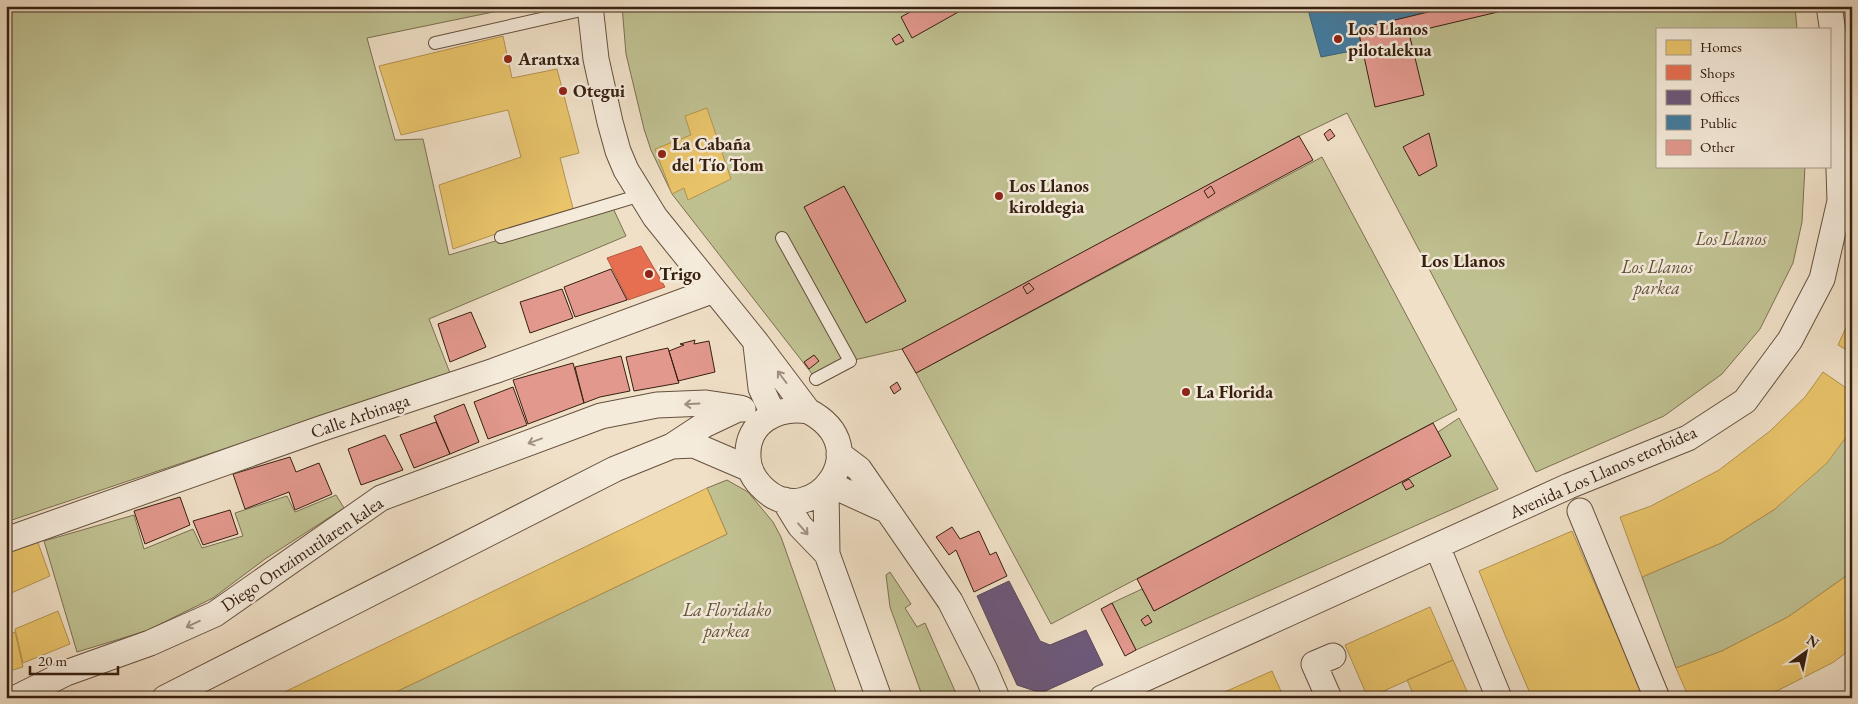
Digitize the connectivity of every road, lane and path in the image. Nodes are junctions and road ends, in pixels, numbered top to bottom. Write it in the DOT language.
graph roads {
  1 [pos="1829,6"];
  2 [pos="590,7"];
  3 [pos="435,43"];
  4 [pos="641,195"];
  5 [pos="501,237"];
  6 [pos="782,238"];
  7 [pos="714,290"];
  8 [pos="756,342"];
  9 [pos="816,379"];
  10 [pos="740,408"];
  11 [pos="808,412"];
  12 [pos="768,418"];
  13 [pos="672,446"];
  14 [pos="839,454"];
  15 [pos="750,469"];
  16 [pos="828,486"];
  17 [pos="784,500"];
  18 [pos="886,510"];
  19 [pos="1580,511"];
  20 [pos="6,540"];
  21 [pos="1437,546"];
  22 [pos="827,554"];
  23 [pos="1332,656"];
  24 [pos="16,698"];
  25 [pos="165,698"];
  26 [pos="880,698"];
  27 [pos="997,698"];
  28 [pos="1102,698"];
  29 [pos="1329,698"];
  30 [pos="1499,698"];
  31 [pos="1657,698"];
  1 -- 21 [label="street, Avenida Los Llanos etorbidea"];
  2 -- 3 [label="lane"];
  2 -- 4 [label="street"];
  4 -- 5 [label="lane"];
  4 -- 7 [label="street"];
  6 -- 9 [label="lane"];
  7 -- 8 [label="street"];
  7 -- 20 [label="street, Calle Arbinaga"];
  11 -- 8 [label="street, one-way"];
  8 -- 12 [label="street"];
  10 -- 12 [label="street, Diego Ontzimutilaren kalea"];
  10 -- 13 [label="street"];
  10 -- 24 [label="street, Diego Ontzimutilaren kalea, one-way"];
  11 -- 12 [label="street"];
  11 -- 14 [label="street"];
  12 -- 15 [label="street"];
  13 -- 15 [label="street"];
  13 -- 25 [label="street"];
  14 -- 16 [label="street"];
  14 -- 18 [label="street"];
  15 -- 17 [label="street"];
  16 -- 17 [label="street"];
  16 -- 18 [label="street"];
  16 -- 22 [label="street"];
  17 -- 22 [label="street, one-way"];
  18 -- 27 [label="street"];
  19 -- 31 [label="street"];
  21 -- 28 [label="street, Avenida Los Llanos etorbidea"];
  21 -- 30 [label="street"];
  22 -- 26 [label="street"];
  23 -- 29 [label="street"];
}
